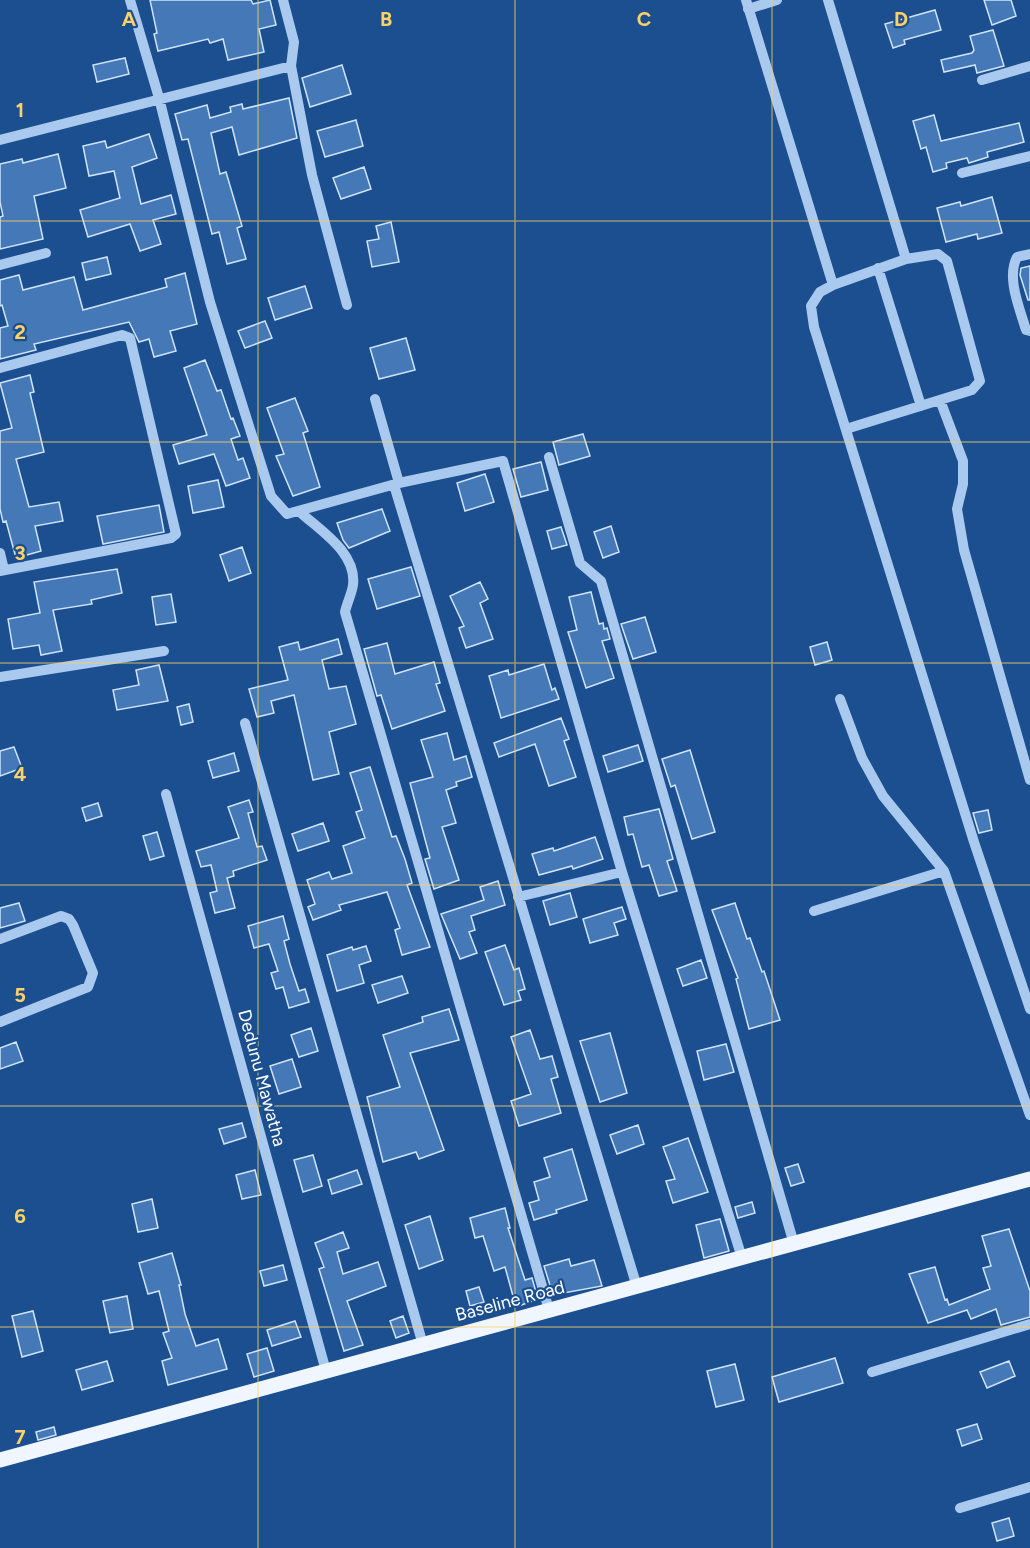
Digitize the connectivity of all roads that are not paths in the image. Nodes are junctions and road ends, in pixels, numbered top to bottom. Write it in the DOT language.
graph roads {
  1 [pos="130,0"];
  2 [pos="283,0"];
  3 [pos="777,0"];
  4 [pos="828,0"];
  5 [pos="747,4"];
  6 [pos="291,66"];
  7 [pos="1030,66"];
  8 [pos="982,80"];
  9 [pos="159,98"];
  10 [pos="0,140"];
  11 [pos="1030,156"];
  12 [pos="962,173"];
  13 [pos="46,253"];
  14 [pos="1030,254"];
  15 [pos="906,259"];
  16 [pos="0,265"];
  17 [pos="878,268"];
  18 [pos="833,285"];
  19 [pos="347,305"];
  20 [pos="1030,331"];
  21 [pos="0,368"];
  22 [pos="375,399"];
  23 [pos="940,400"];
  24 [pos="921,406"];
  25 [pos="846,429"];
  26 [pos="549,457"];
  27 [pos="397,484"];
  28 [pos="298,511"];
  29 [pos="0,553"];
  30 [pos="2,571"];
  31 [pos="164,651"];
  32 [pos="0,677"];
  33 [pos="840,699"];
  34 [pos="245,723"];
  35 [pos="1030,780"];
  36 [pos="166,794"];
  37 [pos="945,871"];
  38 [pos="622,872"];
  39 [pos="518,897"];
  40 [pos="814,911"];
  41 [pos="0,939"];
  42 [pos="1030,1009"];
  43 [pos="0,1022"];
  44 [pos="1030,1115"];
  45 [pos="1030,1179"];
  46 [pos="794,1244"];
  47 [pos="742,1258"];
  48 [pos="637,1287"];
  49 [pos="549,1310"];
  50 [pos="1030,1324"];
  51 [pos="423,1345"];
  52 [pos="326,1371"];
  53 [pos="873,1372"];
  54 [pos="0,1460"];
  55 [pos="1030,1487"];
  56 [pos="960,1508"];
  1 -- 9 [label="street"];
  2 -- 6 [label="street"];
  3 -- 5 [label="street"];
  4 -- 15 [label="street"];
  5 -- 18 [label="street"];
  6 -- 9 [label="street"];
  6 -- 19 [label="street"];
  7 -- 8 [label="street"];
  9 -- 10 [label="street"];
  9 -- 28 [label="street"];
  11 -- 12 [label="street"];
  13 -- 16 [label="street"];
  14 -- 20 [label="street"];
  15 -- 17 [label="street"];
  15 -- 23 [label="street"];
  17 -- 18 [label="street"];
  17 -- 24 [label="street"];
  18 -- 25 [label="street"];
  21 -- 30 [label="street"];
  22 -- 27 [label="street"];
  23 -- 24 [label="street"];
  23 -- 35 [label="street"];
  24 -- 25 [label="street"];
  25 -- 42 [label="street"];
  26 -- 46 [label="street"];
  27 -- 28 [label="street"];
  27 -- 38 [label="street"];
  27 -- 39 [label="street"];
  28 -- 49 [label="street"];
  29 -- 30 [label="street"];
  31 -- 32 [label="street"];
  33 -- 37 [label="street"];
  34 -- 51 [label="street"];
  36 -- 52 [label="street, Dedunu Mawatha"];
  37 -- 40 [label="street"];
  37 -- 44 [label="street"];
  38 -- 39 [label="street"];
  38 -- 47 [label="street"];
  39 -- 48 [label="street"];
  41 -- 43 [label="street"];
  45 -- 46 [label="main road, Baseline Road"];
  46 -- 47 [label="main road, Baseline Road"];
  47 -- 48 [label="main road, Baseline Road"];
  48 -- 49 [label="main road, Baseline Road"];
  49 -- 51 [label="main road, Baseline Road"];
  50 -- 53 [label="street"];
  51 -- 52 [label="main road, Baseline Road"];
  52 -- 54 [label="main road, Baseline Road"];
  55 -- 56 [label="street"];
}
